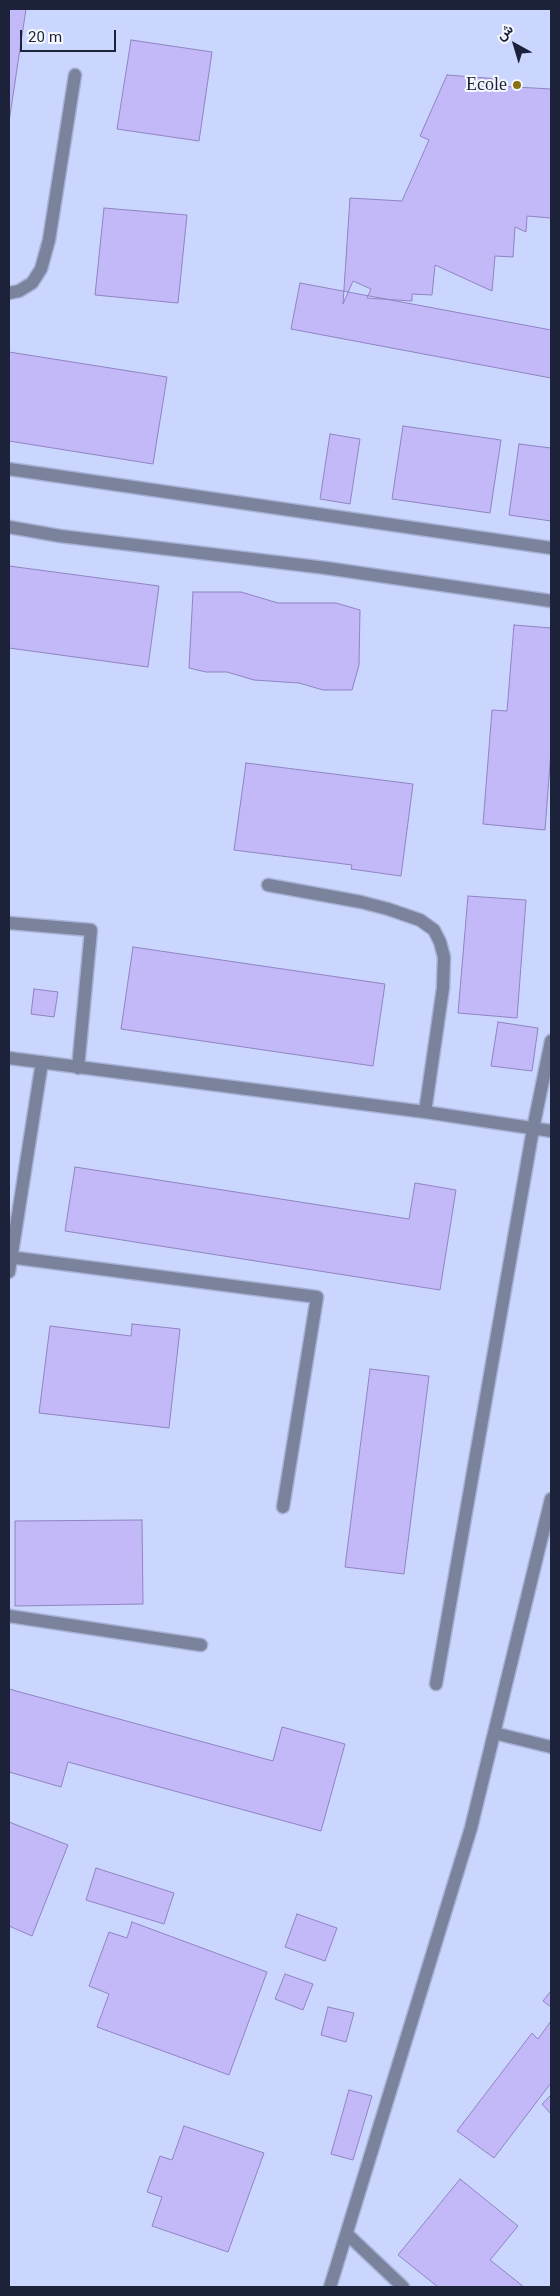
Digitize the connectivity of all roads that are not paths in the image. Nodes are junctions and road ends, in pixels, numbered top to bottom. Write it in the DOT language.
graph roads {
  1 [pos="76,75"];
  2 [pos="9,293"];
  3 [pos="9,469"];
  4 [pos="9,527"];
  5 [pos="551,548"];
  6 [pos="551,601"];
  7 [pos="268,885"];
  8 [pos="9,923"];
  9 [pos="551,1041"];
  10 [pos="9,1058"];
  11 [pos="42,1062"];
  12 [pos="78,1068"];
  13 [pos="425,1112"];
  14 [pos="532,1128"];
  15 [pos="551,1132"];
  16 [pos="10,1257"];
  17 [pos="9,1272"];
  18 [pos="551,1499"];
  19 [pos="283,1507"];
  20 [pos="9,1616"];
  21 [pos="201,1645"];
  22 [pos="436,1684"];
  23 [pos="494,1733"];
  24 [pos="551,1748"];
  25 [pos="347,2234"];
  26 [pos="330,2287"];
  27 [pos="403,2287"];
  1 -- 2 [label="street"];
  3 -- 5 [label="street"];
  4 -- 6 [label="street"];
  7 -- 13 [label="street"];
  8 -- 12 [label="street"];
  9 -- 14 [label="street"];
  10 -- 11 [label="street"];
  11 -- 12 [label="street"];
  11 -- 16 [label="street"];
  12 -- 13 [label="street"];
  13 -- 14 [label="street"];
  14 -- 15 [label="street"];
  14 -- 22 [label="street"];
  16 -- 17 [label="street"];
  16 -- 19 [label="street"];
  18 -- 23 [label="street"];
  20 -- 21 [label="street"];
  23 -- 24 [label="street"];
  23 -- 25 [label="street"];
  25 -- 26 [label="street"];
  25 -- 27 [label="street"];
}
